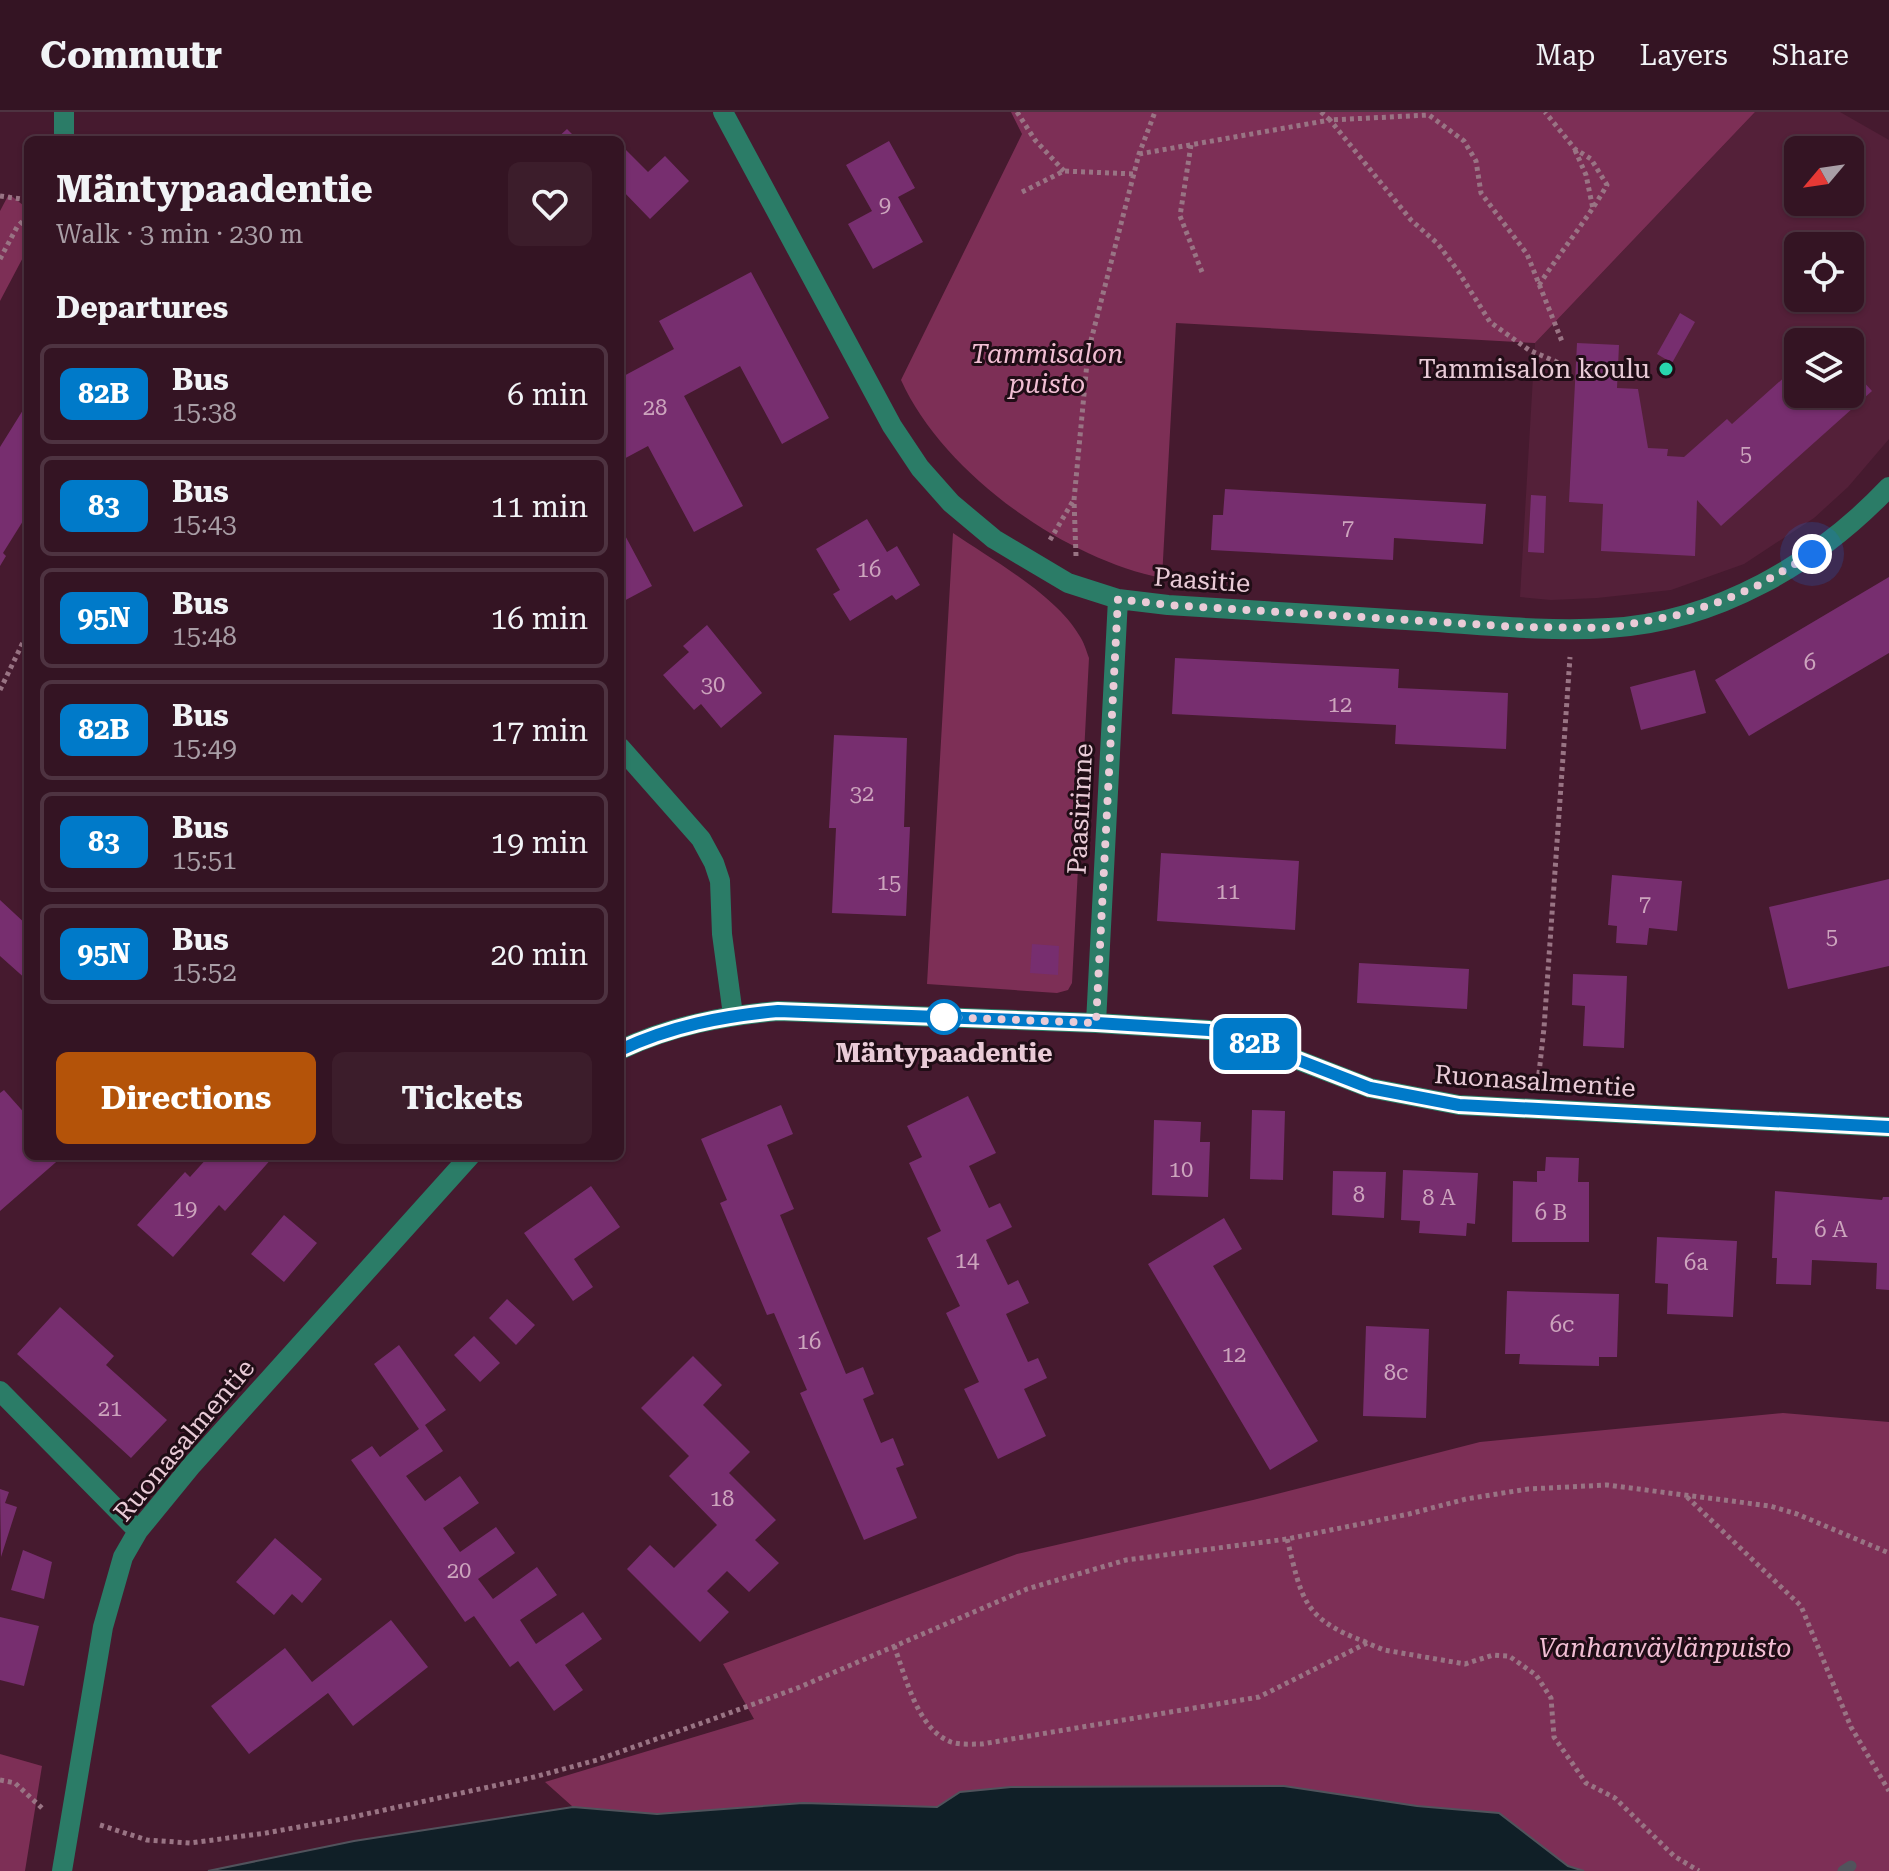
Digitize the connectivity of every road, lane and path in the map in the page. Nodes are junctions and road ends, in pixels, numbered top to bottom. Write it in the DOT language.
graph roads {
  1 [pos="64,112"];
  2 [pos="723,112"];
  3 [pos="1017,112"];
  4 [pos="1155,112"];
  5 [pos="1321,112"];
  6 [pos="1545,112"];
  7 [pos="1330,120"];
  8 [pos="64,136"];
  9 [pos="1191,145"];
  10 [pos="1575,149"];
  11 [pos="1139,154"];
  12 [pos="1064,171"];
  13 [pos="1134,174"];
  14 [pos="1022,192"];
  15 [pos="0,196"];
  16 [pos="24,199"];
  17 [pos="1593,210"];
  18 [pos="24,220"];
  19 [pos="0,259"];
  20 [pos="1202,272"];
  21 [pos="1539,286"];
  22 [pos="1563,344"];
  23 [pos="1559,363"];
  24 [pos="1889,487"];
  25 [pos="1074,500"];
  26 [pos="1076,557"];
  27 [pos="1035,563"];
  28 [pos="1118,599"];
  29 [pos="24,640"];
  30 [pos="1571,648"];
  31 [pos="0,690"];
  32 [pos="624,752"];
  33 [pos="733,1015"];
  34 [pos="1096,1023"];
  35 [pos="624,1048"];
  36 [pos="1537,1087"];
  37 [pos="1889,1127"];
  38 [pos="466,1160"];
  39 [pos="0,1391"];
  40 [pos="1685,1496"];
  41 [pos="138,1531"];
  42 [pos="1287,1539"];
  43 [pos="1889,1553"];
  44 [pos="1367,1643"];
  45 [pos="894,1646"];
  46 [pos="0,1780"];
  47 [pos="1889,1791"];
  48 [pos="42,1810"];
  49 [pos="98,1824"];
  50 [pos="63,1865"];
  51 [pos="1699,1871"];
  1 -- 8 [label="street"];
  2 -- 27 [label="street, Paasitie"];
  3 -- 12 [label="path"];
  4 -- 11 [label="path"];
  5 -- 7 [label="path"];
  6 -- 10 [label="path"];
  7 -- 9 [label="path"];
  7 -- 21 [label="path"];
  7 -- 23 [label="path"];
  9 -- 11 [label="path"];
  9 -- 20 [label="path"];
  10 -- 17 [label="path"];
  10 -- 17 [label="path"];
  11 -- 13 [label="path"];
  12 -- 13 [label="path"];
  12 -- 14 [label="path"];
  13 -- 25 [label="path"];
  15 -- 16 [label="path"];
  17 -- 21 [label="path"];
  18 -- 19 [label="path"];
  21 -- 22 [label="path"];
  24 -- 28 [label="street, Paasitie"];
  25 -- 26 [label="path"];
  25 -- 27 [label="path"];
  27 -- 28 [label="street, Paasitie"];
  28 -- 34 [label="street, Paasirinne"];
  29 -- 31 [label="path"];
  30 -- 36 [label="path"];
  32 -- 33 [label="street"];
  33 -- 34 [label="street, Ruonasalmentie"];
  33 -- 35 [label="street, Ruonasalmentie"];
  34 -- 37 [label="street, Ruonasalmentie"];
  38 -- 41 [label="street, Ruonasalmentie"];
  39 -- 41 [label="street"];
  40 -- 42 [label="path"];
  40 -- 43 [label="path"];
  40 -- 47 [label="path"];
  41 -- 50 [label="street, Ruonasalmentie"];
  42 -- 44 [label="path"];
  42 -- 45 [label="path"];
  44 -- 45 [label="path"];
  44 -- 51 [label="path"];
  45 -- 49 [label="path"];
  46 -- 48 [label="path"];
}
